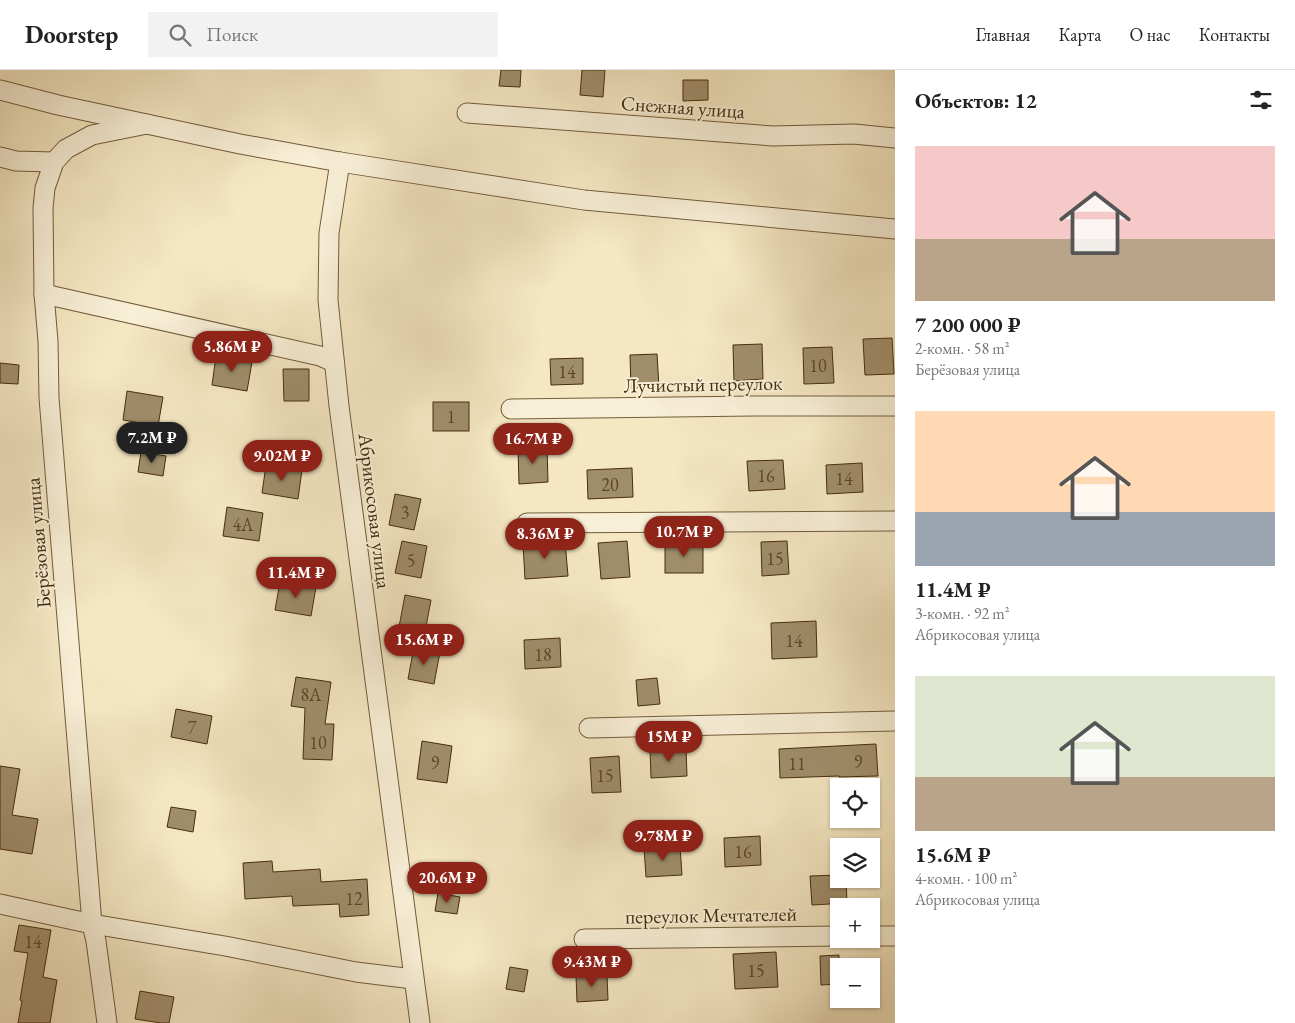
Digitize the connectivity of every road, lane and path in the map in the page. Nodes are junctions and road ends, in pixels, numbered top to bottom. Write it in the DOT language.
graph roads {
  1 [pos="0,90"];
  2 [pos="467,113"];
  3 [pos="147,124"];
  4 [pos="895,138"];
  5 [pos="0,157"];
  6 [pos="54,162"];
  7 [pos="340,162"];
  8 [pos="895,229"];
  9 [pos="44,294"];
  10 [pos="334,362"];
  11 [pos="895,406"];
  12 [pos="511,409"];
  13 [pos="895,521"];
  14 [pos="527,523"];
  15 [pos="895,721"];
  16 [pos="589,728"];
  17 [pos="0,904"];
  18 [pos="92,924"];
  19 [pos="830,936"];
  20 [pos="880,936"];
  21 [pos="895,936"];
  22 [pos="584,939"];
  23 [pos="413,979"];
  24 [pos="107,1023"];
  25 [pos="420,1023"];
  1 -- 3 [label="street"];
  2 -- 4 [label="street, Снежная улица"];
  3 -- 6 [label="street, Берёзовая улица"];
  3 -- 7 [label="street"];
  5 -- 6 [label="street"];
  6 -- 9 [label="street, Берёзовая улица"];
  7 -- 8 [label="street"];
  7 -- 10 [label="street, Абрикосовая улица"];
  9 -- 10 [label="street"];
  9 -- 18 [label="street, Берёзовая улица"];
  10 -- 23 [label="street, Абрикосовая улица"];
  11 -- 12 [label="street, Лучистый переулок"];
  13 -- 14 [label="street"];
  15 -- 16 [label="street"];
  17 -- 18 [label="street"];
  18 -- 23 [label="street"];
  18 -- 24 [label="street, Берёзовая улица"];
  19 -- 22 [label="street, переулок Мечтателей"];
  20 -- 21 [label="street"];
  23 -- 25 [label="street, Абрикосовая улица"];
}
